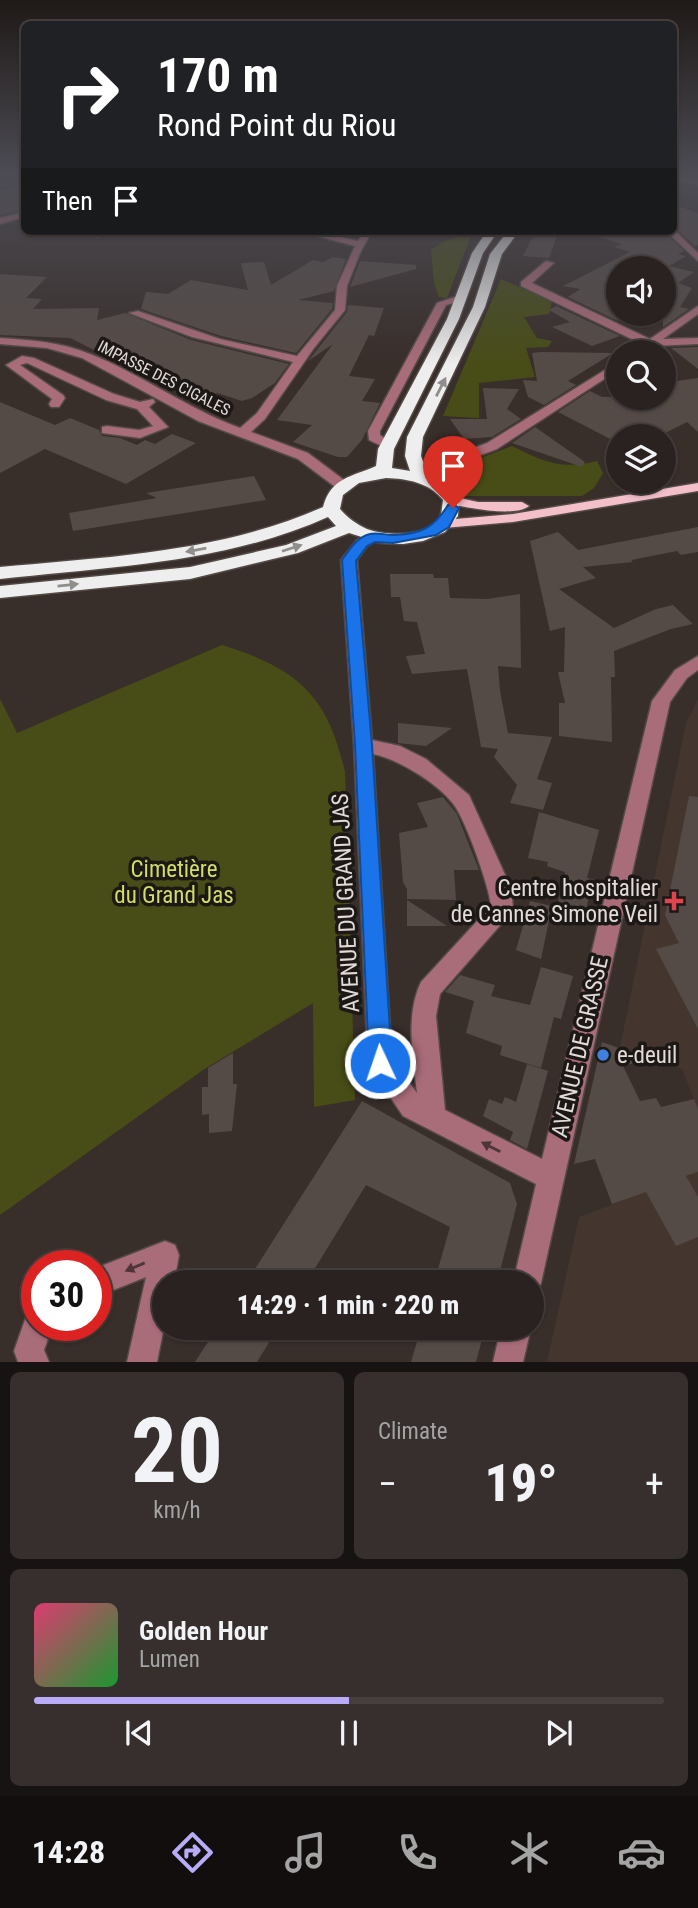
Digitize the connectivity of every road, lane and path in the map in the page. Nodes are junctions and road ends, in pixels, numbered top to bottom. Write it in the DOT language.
graph roads {
  1 [pos="322,238"];
  2 [pos="364,238"];
  3 [pos="487,238"];
  4 [pos="509,238"];
  5 [pos="679,238"];
  6 [pos="358,249"];
  7 [pos="698,258"];
  8 [pos="549,263"];
  9 [pos="698,309"];
  10 [pos="134,313"];
  11 [pos="644,340"];
  12 [pos="653,340"];
  13 [pos="0,341"];
  14 [pos="698,341"];
  15 [pos="676,342"];
  16 [pos="300,360"];
  17 [pos="606,373"];
  18 [pos="159,397"];
  19 [pos="55,404"];
  20 [pos="142,406"];
  21 [pos="107,430"];
  22 [pos="242,433"];
  23 [pos="369,475"];
  24 [pos="421,477"];
  25 [pos="698,479"];
  26 [pos="343,485"];
  27 [pos="698,487"];
  28 [pos="452,500"];
  29 [pos="331,510"];
  30 [pos="444,524"];
  31 [pos="347,528"];
  32 [pos="373,537"];
  33 [pos="0,573"];
  34 [pos="0,592"];
  35 [pos="698,662"];
  36 [pos="363,745"];
  37 [pos="433,1118"];
  38 [pos="552,1178"];
  39 [pos="530,1270"];
  40 [pos="112,1277"];
  41 [pos="513,1340"];
  42 [pos="32,1341"];
  43 [pos="34,1362"];
  44 [pos="142,1362"];
  45 [pos="508,1362"];
  1 -- 6 [label="street"];
  2 -- 6 [label="street"];
  3 -- 23 [label="highway"];
  24 -- 4 [label="highway, one-way"];
  5 -- 7 [label="street"];
  6 -- 16 [label="street"];
  8 -- 11 [label="street"];
  9 -- 12 [label="street"];
  10 -- 16 [label="street"];
  13 -- 18 [label="street, IMPASSE DES CIGALES"];
  14 -- 15 [label="street"];
  16 -- 22 [label="street"];
  17 -- 24 [label="street"];
  18 -- 20 [label="street"];
  18 -- 22 [label="street, IMPASSE DES CIGALES"];
  19 -- 20 [label="street"];
  20 -- 21 [label="street"];
  22 -- 26 [label="street, IMPASSE DES CIGALES"];
  23 -- 24 [label="highway"];
  23 -- 26 [label="highway"];
  24 -- 28 [label="highway"];
  25 -- 28 [label="main road"];
  26 -- 29 [label="highway"];
  27 -- 30 [label="main road"];
  28 -- 30 [label="highway"];
  29 -- 31 [label="highway"];
  29 -- 33 [label="highway, one-way"];
  30 -- 32 [label="highway"];
  31 -- 32 [label="highway"];
  34 -- 31 [label="highway, one-way"];
  32 -- 36 [label="street, AVENUE DU GRAND JAS"];
  35 -- 38 [label="street, AVENUE DE GRASSE"];
  36 -- 37 [label="street, AVENUE DU GRAND JAS"];
  36 -- 37 [label="street"];
  38 -- 37 [label="street, AVENUE DU GRAND JAS, one-way"];
  38 -- 39 [label="street, AVENUE DE GRASSE"];
  44 -- 40 [label="street, one-way"];
  41 -- 45 [label="street"];
  42 -- 43 [label="street"];
}
